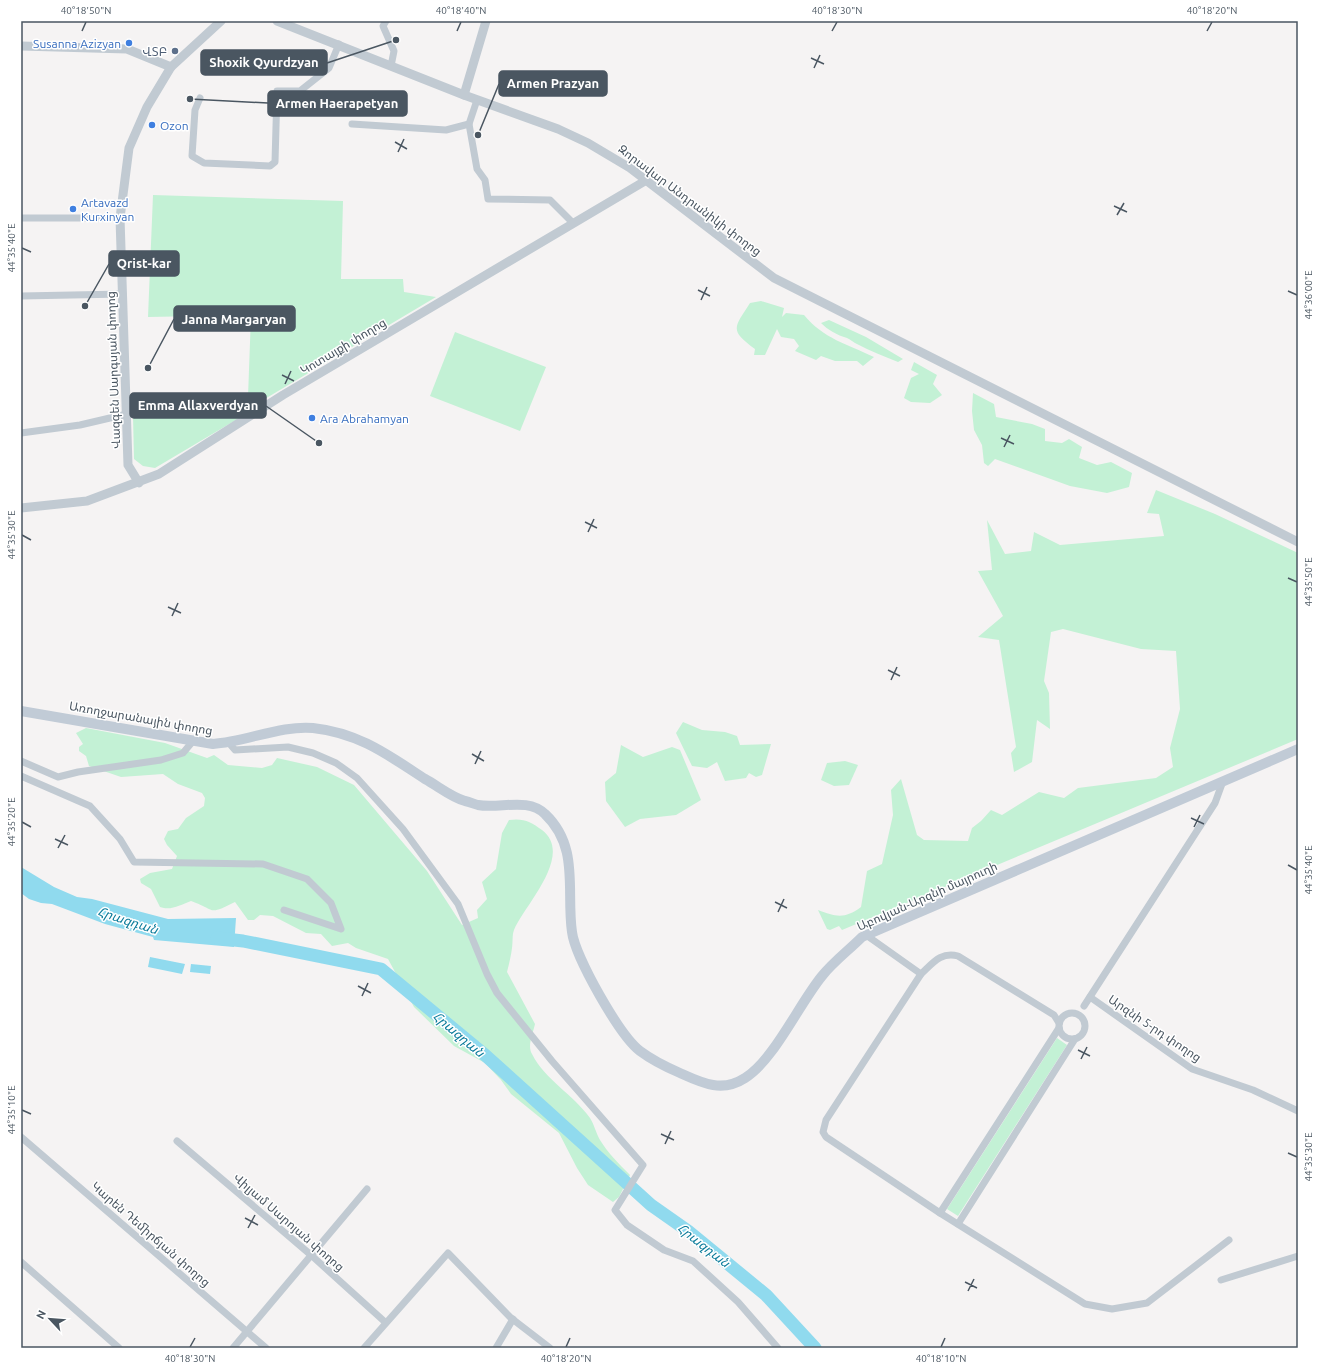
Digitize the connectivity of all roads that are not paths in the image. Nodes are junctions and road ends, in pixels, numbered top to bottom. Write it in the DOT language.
graph roads {
  1 [pos="221,21"];
  2 [pos="277,21"];
  3 [pos="386,21"];
  4 [pos="486,21"];
  5 [pos="290,24"];
  6 [pos="339,44"];
  7 [pos="21,46"];
  8 [pos="391,66"];
  9 [pos="171,67"];
  10 [pos="464,95"];
  11 [pos="200,98"];
  12 [pos="476,100"];
  13 [pos="352,124"];
  14 [pos="469,124"];
  15 [pos="645,180"];
  16 [pos="21,218"];
  17 [pos="120,218"];
  18 [pos="573,223"];
  19 [pos="122,294"];
  20 [pos="21,296"];
  21 [pos="127,414"];
  22 [pos="21,433"];
  23 [pos="139,483"];
  24 [pos="21,508"];
  25 [pos="1298,542"];
  26 [pos="21,711"];
  27 [pos="193,741"];
  28 [pos="229,743"];
  29 [pos="1298,749"];
  30 [pos="21,761"];
  31 [pos="21,776"];
  32 [pos="1223,781"];
  33 [pos="284,910"];
  34 [pos="866,935"];
  35 [pos="577,952"];
  36 [pos="921,974"];
  37 [pos="1090,997"];
  38 [pos="1084,1006"];
  39 [pos="1054,1014"];
  40 [pos="1064,1016"];
  41 [pos="1059,1026"];
  42 [pos="1074,1039"];
  43 [pos="1298,1110"];
  44 [pos="21,1137"];
  45 [pos="177,1141"];
  46 [pos="367,1189"];
  47 [pos="940,1213"];
  48 [pos="958,1224"];
  49 [pos="1229,1240"];
  50 [pos="311,1255"];
  51 [pos="1298,1256"];
  52 [pos="21,1262"];
  53 [pos="1221,1280"];
  54 [pos="513,1319"];
  55 [pos="385,1322"];
  56 [pos="248,1332"];
  57 [pos="119,1348"];
  58 [pos="233,1348"];
  59 [pos="266,1348"];
  60 [pos="364,1348"];
  61 [pos="496,1348"];
  62 [pos="550,1348"];
  63 [pos="778,1348"];
  1 -- 9 [label="street, Վազգեն Սարգսյան փողոց"];
  2 -- 5 [label="street, Զորավար Անդրանիկի փողոց"];
  3 -- 8 [label="street"];
  4 -- 10 [label="street"];
  5 -- 6 [label="street, Զորավար Անդրանիկի փողոց"];
  6 -- 8 [label="street, Զորավար Անդրանիկի փողոց"];
  6 -- 11 [label="street"];
  7 -- 9 [label="street"];
  8 -- 10 [label="street, Զորավար Անդրանիկի փողոց"];
  9 -- 17 [label="street, Վազգեն Սարգսյան փողոց"];
  10 -- 12 [label="street, Զորավար Անդրանիկի փողոց"];
  12 -- 14 [label="street"];
  12 -- 15 [label="street, Զորավար Անդրանիկի փողոց"];
  13 -- 14 [label="street"];
  14 -- 18 [label="street"];
  15 -- 18 [label="street, Կոտայքի փողոց"];
  15 -- 25 [label="street, Զորավար Անդրանիկի փողոց"];
  16 -- 17 [label="street"];
  17 -- 19 [label="street, Վազգեն Սարգսյան փողոց"];
  18 -- 23 [label="street, Կոտայքի փողոց"];
  19 -- 20 [label="street"];
  19 -- 21 [label="street, Վազգեն Սարգսյան փողոց"];
  21 -- 22 [label="street"];
  21 -- 23 [label="street, Վազգեն Սարգսյան փողոց"];
  23 -- 24 [label="street, Կոտայքի փողոց"];
  26 -- 27 [label="main road, Առողջարանային փողոց"];
  27 -- 28 [label="main road, Առողջարանային փողոց"];
  27 -- 30 [label="street"];
  28 -- 35 [label="main road, Առողջարանային փողոց"];
  28 -- 63 [label="street"];
  29 -- 32 [label="main road, Աբովյան-Արզնի մայրուղի"];
  31 -- 33 [label="street"];
  32 -- 34 [label="main road, Աբովյան-Արզնի մայրուղի"];
  32 -- 37 [label="street"];
  34 -- 35 [label="main road, Աբովյան-Արզնի մայրուղի"];
  34 -- 36 [label="street"];
  36 -- 39 [label="street"];
  36 -- 47 [label="street"];
  37 -- 38 [label="street"];
  37 -- 43 [label="street, Արզնի 5-րդ փողոց"];
  39 -- 40 [label="street"];
  39 -- 41 [label="street"];
  40 -- 41 [label="street"];
  40 -- 42 [label="street"];
  41 -- 42 [label="street"];
  41 -- 47 [label="street"];
  42 -- 48 [label="street"];
  44 -- 56 [label="street, Կարեն Դեմիրճյան փողոց"];
  45 -- 50 [label="street, Վիլյամ Սարոյան փողոց"];
  46 -- 50 [label="street"];
  47 -- 48 [label="street"];
  48 -- 49 [label="street"];
  50 -- 55 [label="street, Վիլյամ Սարոյան փողոց"];
  50 -- 56 [label="street"];
  51 -- 53 [label="street"];
  52 -- 57 [label="street"];
  54 -- 55 [label="street"];
  54 -- 61 [label="street"];
  54 -- 62 [label="street"];
  55 -- 60 [label="street"];
  56 -- 58 [label="street"];
  56 -- 59 [label="street, Կարեն Դեմիրճյան փողոց"];
}
